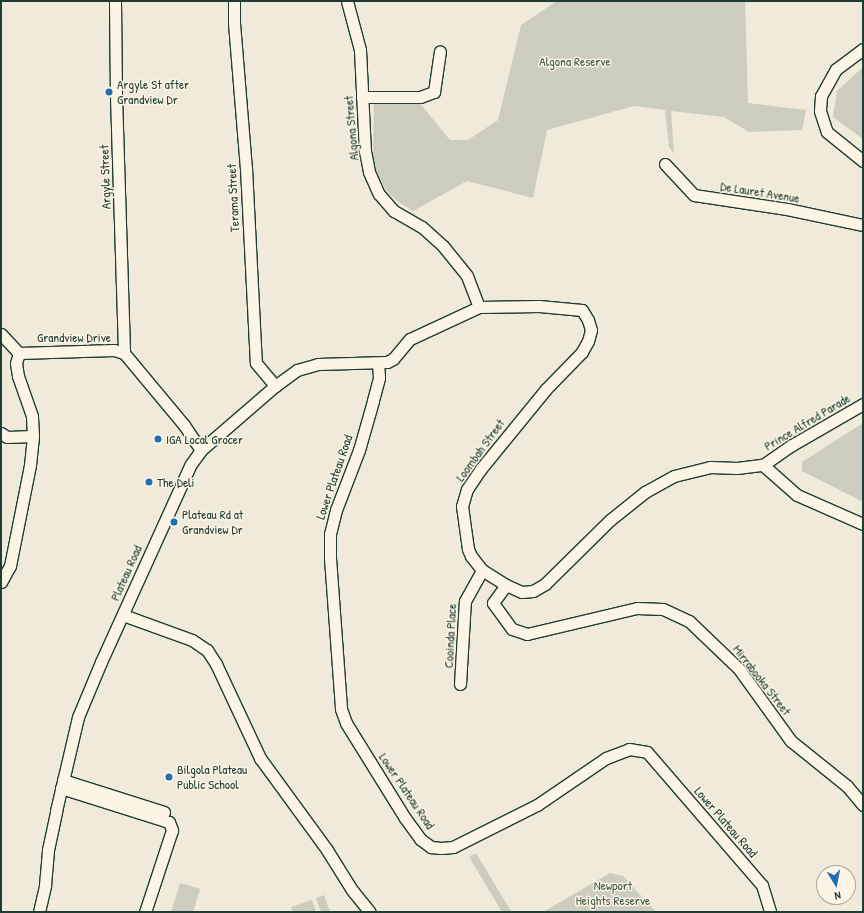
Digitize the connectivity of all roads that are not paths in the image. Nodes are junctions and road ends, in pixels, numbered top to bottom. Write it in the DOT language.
graph roads {
  1 [pos="115,1"];
  2 [pos="234,1"];
  3 [pos="347,1"];
  4 [pos="863,49"];
  5 [pos="440,51"];
  6 [pos="362,97"];
  7 [pos="863,162"];
  8 [pos="665,164"];
  9 [pos="863,225"];
  10 [pos="479,307"];
  11 [pos="1,334"];
  12 [pos="19,353"];
  13 [pos="124,353"];
  14 [pos="378,363"];
  15 [pos="275,386"];
  16 [pos="863,404"];
  17 [pos="1,433"];
  18 [pos="33,436"];
  19 [pos="201,450"];
  20 [pos="763,465"];
  21 [pos="863,524"];
  22 [pos="482,570"];
  23 [pos="1,582"];
  24 [pos="506,585"];
  25 [pos="123,616"];
  26 [pos="460,684"];
  27 [pos="62,784"];
  28 [pos="863,805"];
  29 [pos="164,812"];
  30 [pos="39,912"];
  31 [pos="145,912"];
  32 [pos="370,912"];
  33 [pos="770,912"];
  1 -- 13 [label="street, Argyle Street"];
  2 -- 15 [label="street, Terama Street"];
  3 -- 6 [label="street, Algona Street"];
  4 -- 7 [label="street"];
  5 -- 6 [label="street"];
  6 -- 10 [label="street, Algona Street"];
  8 -- 9 [label="street, De Lauret Avenue"];
  10 -- 14 [label="street, Loombah Street"];
  10 -- 22 [label="street, Loombah Street"];
  11 -- 12 [label="street"];
  12 -- 13 [label="street, Grandview Drive"];
  12 -- 18 [label="street"];
  13 -- 19 [label="street, Grandview Drive"];
  14 -- 15 [label="street, Plateau Road"];
  14 -- 33 [label="street, Lower Plateau Road"];
  15 -- 19 [label="street, Plateau Road"];
  16 -- 20 [label="street, Prince Alfred Parade"];
  17 -- 18 [label="street"];
  18 -- 23 [label="street"];
  19 -- 25 [label="street, Plateau Road"];
  20 -- 21 [label="street, Prince Alfred Parade"];
  20 -- 24 [label="street, Loombah Street"];
  22 -- 24 [label="street, Loombah Street"];
  22 -- 26 [label="street, Cooinda Place"];
  24 -- 28 [label="street, Mirrabooka Street"];
  25 -- 27 [label="street, Plateau Road"];
  25 -- 32 [label="street"];
  27 -- 29 [label="street"];
  27 -- 30 [label="street, Plateau Road"];
  27 -- 31 [label="street"];
}
